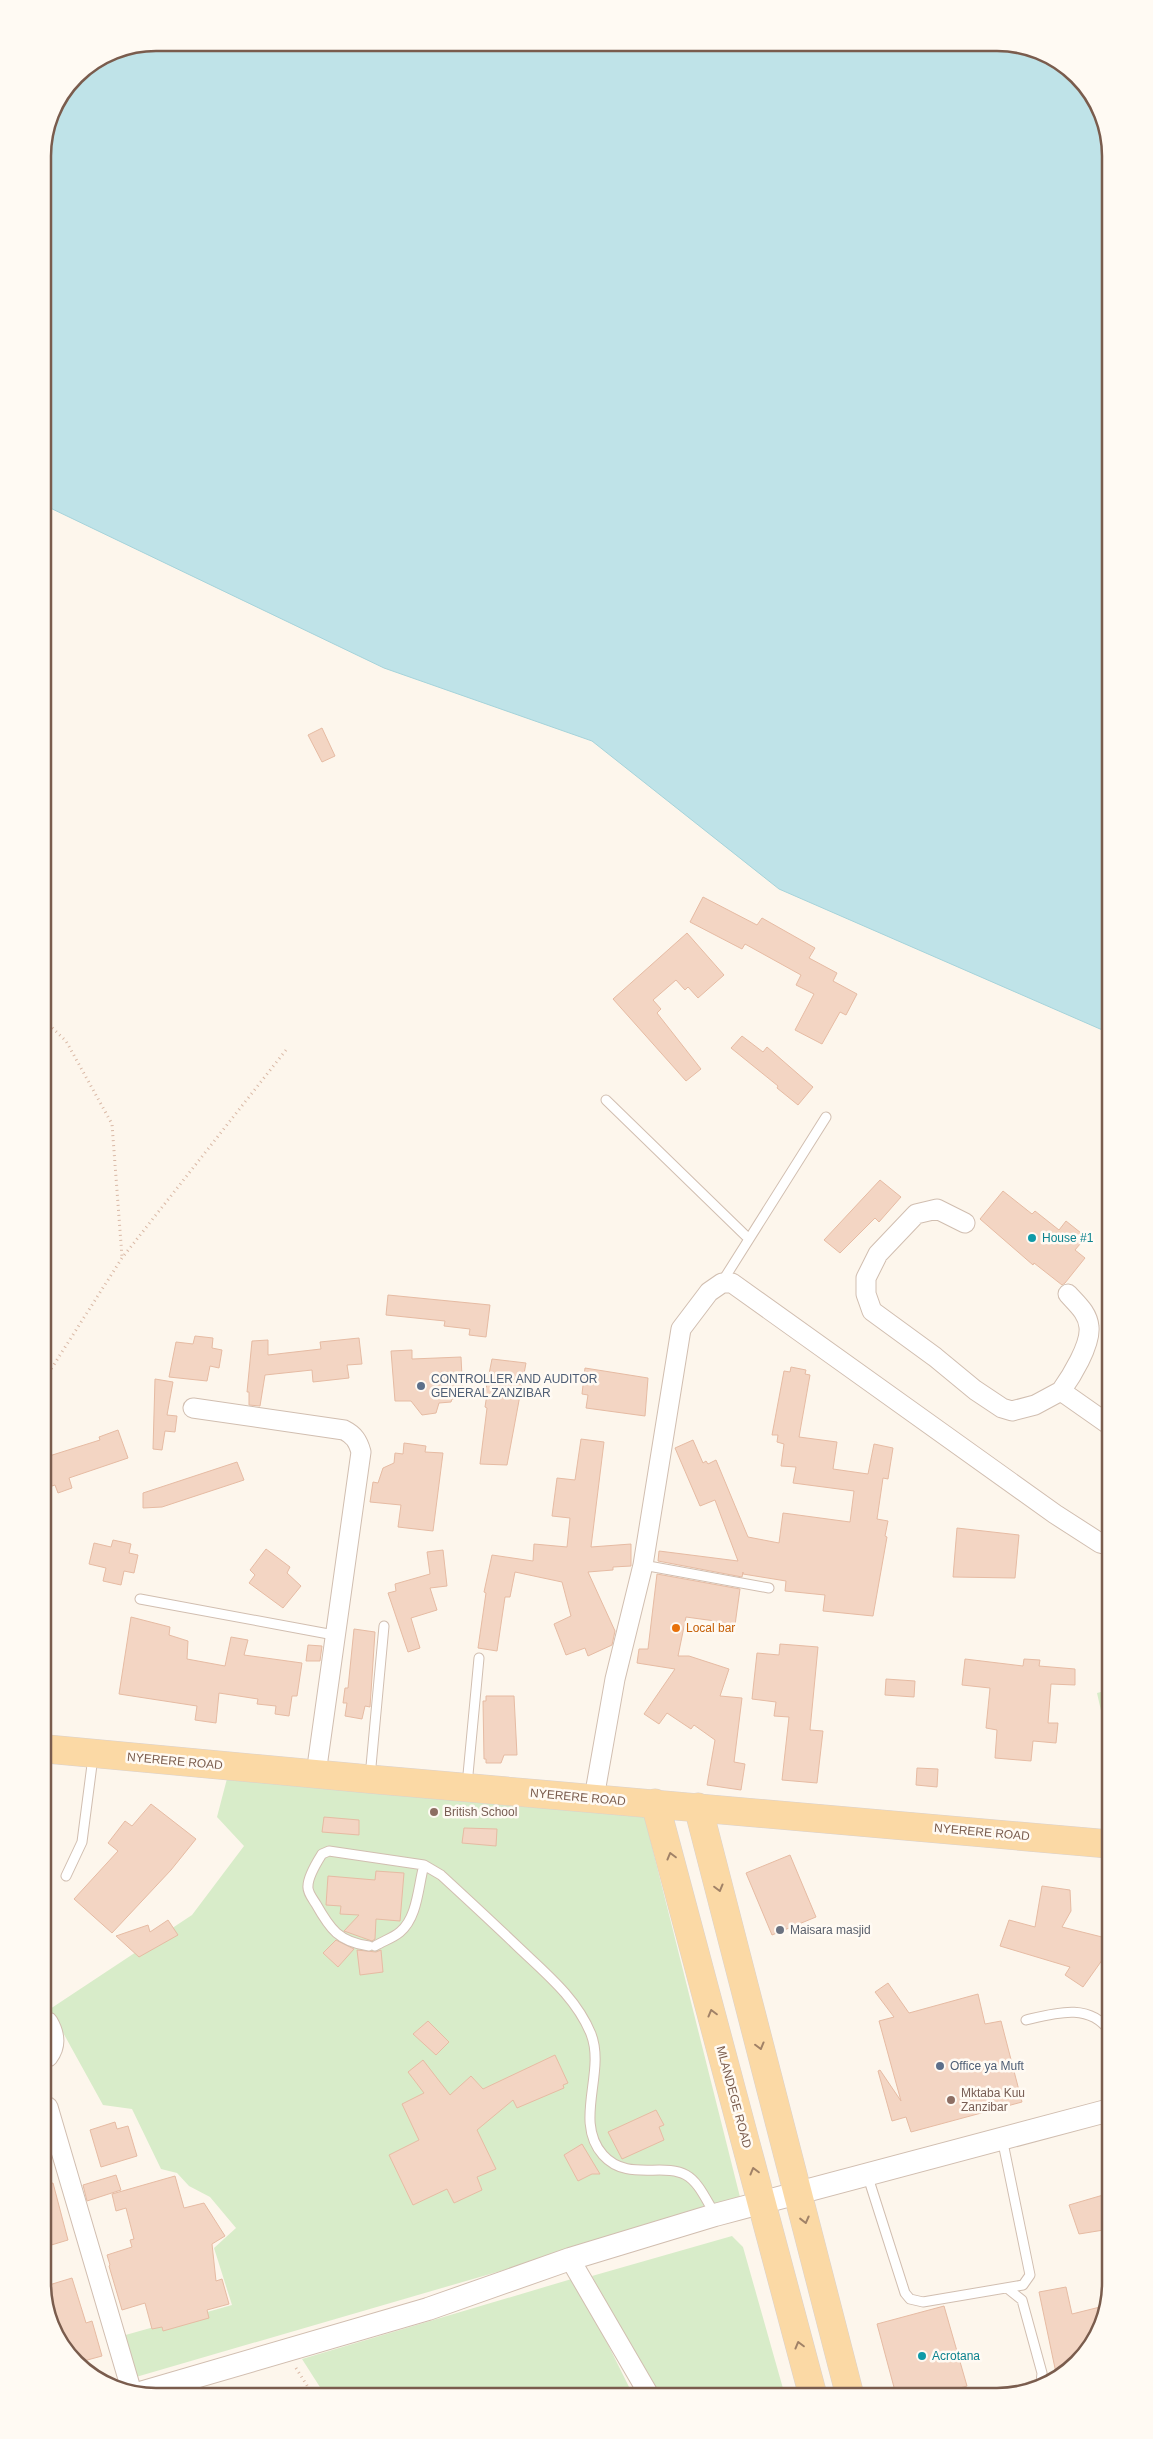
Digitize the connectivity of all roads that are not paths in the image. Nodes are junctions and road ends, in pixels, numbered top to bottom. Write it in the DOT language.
graph roads {
  1 [pos="606,1100"];
  2 [pos="826,1117"];
  3 [pos="965,1223"];
  4 [pos="749,1239"];
  5 [pos="722,1283"];
  6 [pos="1068,1294"];
  7 [pos="1061,1392"];
  8 [pos="193,1408"];
  9 [pos="1102,1420"];
  10 [pos="1102,1544"];
  11 [pos="643,1565"];
  12 [pos="769,1588"];
  13 [pos="140,1599"];
  14 [pos="384,1626"];
  15 [pos="334,1635"];
  16 [pos="479,1658"];
  17 [pos="51,1749"];
  18 [pos="93,1754"];
  19 [pos="316,1774"];
  20 [pos="369,1780"];
  21 [pos="467,1788"];
  22 [pos="594,1798"];
  23 [pos="655,1804"];
  24 [pos="698,1807"];
  25 [pos="1102,1843"];
  26 [pos="424,1865"];
  27 [pos="66,1876"];
  28 [pos="1026,2020"];
  29 [pos="1102,2025"];
  30 [pos="51,2028"];
  31 [pos="51,2052"];
  32 [pos="1102,2112"];
  33 [pos="51,2117"];
  34 [pos="1002,2138"];
  35 [pos="867,2174"];
  36 [pos="798,2192"];
  37 [pos="762,2202"];
  38 [pos="715,2215"];
  39 [pos="570,2259"];
  40 [pos="1007,2288"];
  41 [pos="1042,2378"];
  42 [pos="128,2384"];
  43 [pos="180,2388"];
  44 [pos="645,2388"];
  45 [pos="811,2388"];
  46 [pos="848,2388"];
  1 -- 4 [label="lane"];
  2 -- 4 [label="lane"];
  3 -- 7 [label="street"];
  4 -- 5 [label="lane"];
  5 -- 10 [label="street"];
  5 -- 11 [label="street"];
  6 -- 7 [label="street"];
  7 -- 9 [label="street"];
  8 -- 15 [label="street"];
  11 -- 12 [label="lane"];
  11 -- 22 [label="street"];
  13 -- 15 [label="lane"];
  14 -- 20 [label="lane"];
  15 -- 19 [label="street"];
  16 -- 21 [label="lane"];
  17 -- 18 [label="main road, NYERERE ROAD"];
  18 -- 19 [label="main road, NYERERE ROAD"];
  18 -- 27 [label="lane"];
  19 -- 20 [label="main road, NYERERE ROAD"];
  20 -- 21 [label="main road, NYERERE ROAD"];
  21 -- 22 [label="main road, NYERERE ROAD"];
  22 -- 23 [label="main road, NYERERE ROAD"];
  23 -- 24 [label="main road, NYERERE ROAD"];
  37 -- 23 [label="main road, MLANDEGE ROAD, one-way"];
  24 -- 25 [label="main road, NYERERE ROAD"];
  24 -- 36 [label="main road, one-way"];
  26 -- 26 [label="lane"];
  26 -- 38 [label="lane"];
  28 -- 29 [label="lane"];
  30 -- 31 [label="street"];
  32 -- 34 [label="street"];
  33 -- 42 [label="street"];
  34 -- 35 [label="street"];
  34 -- 40 [label="lane"];
  35 -- 36 [label="street"];
  35 -- 40 [label="lane"];
  36 -- 37 [label="street"];
  36 -- 46 [label="main road, one-way"];
  37 -- 38 [label="street"];
  45 -- 37 [label="main road, MLANDEGE ROAD, one-way"];
  38 -- 39 [label="street"];
  39 -- 43 [label="street"];
  39 -- 44 [label="street"];
  40 -- 41 [label="lane"];
}
